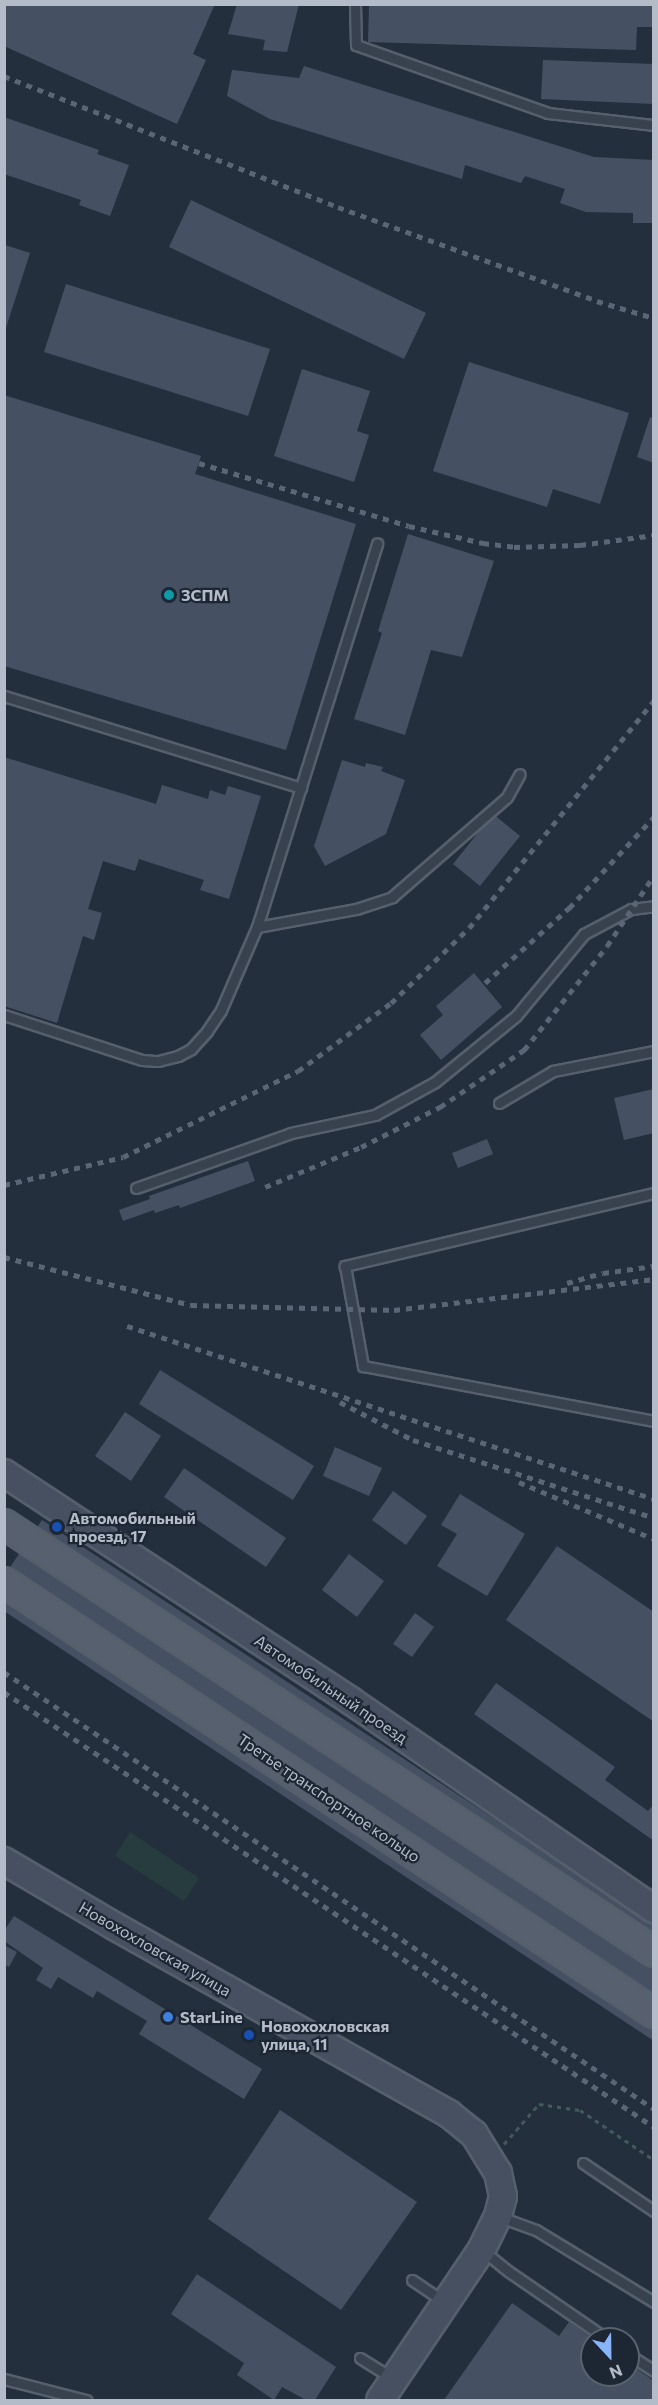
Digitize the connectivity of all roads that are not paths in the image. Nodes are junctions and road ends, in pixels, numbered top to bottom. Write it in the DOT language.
graph roads {
  1 [pos="355,4"];
  2 [pos="654,125"];
  3 [pos="377,543"];
  4 [pos="4,696"];
  5 [pos="520,774"];
  6 [pos="301,788"];
  7 [pos="654,906"];
  8 [pos="257,927"];
  9 [pos="4,1015"];
  10 [pos="654,1051"];
  11 [pos="499,1103"];
  12 [pos="136,1188"];
  13 [pos="654,1193"];
  14 [pos="654,1421"];
  15 [pos="8,1481"];
  16 [pos="4,1524"];
  17 [pos="4,1582"];
  18 [pos="4,1861"];
  19 [pos="654,1910"];
  20 [pos="654,1952"];
  21 [pos="654,2013"];
  22 [pos="584,2163"];
  23 [pos="654,2211"];
  24 [pos="498,2216"];
  25 [pos="482,2249"];
  26 [pos="412,2280"];
  27 [pos="654,2302"];
  28 [pos="446,2303"];
  29 [pos="590,2327"];
  30 [pos="360,2358"];
  31 [pos="640,2362"];
  32 [pos="654,2371"];
  33 [pos="4,2379"];
  34 [pos="394,2379"];
  35 [pos="86,2400"];
  36 [pos="380,2400"];
  1 -- 2 [label="lane"];
  3 -- 6 [label="lane"];
  4 -- 6 [label="lane"];
  5 -- 8 [label="lane"];
  6 -- 8 [label="lane"];
  7 -- 12 [label="lane"];
  8 -- 9 [label="lane"];
  10 -- 11 [label="lane"];
  13 -- 14 [label="lane"];
  15 -- 19 [label="street, Автомобильный проезд"];
  16 -- 20 [label="main road"];
  17 -- 21 [label="main road, Третье транспортное кольцо"];
  18 -- 24 [label="street, Новохохловская улица"];
  22 -- 23 [label="lane"];
  24 -- 25 [label="street, Новохохловская улица"];
  24 -- 27 [label="lane"];
  25 -- 28 [label="street, Новохохловская улица"];
  25 -- 29 [label="lane"];
  26 -- 28 [label="lane"];
  28 -- 34 [label="street, Новохохловская улица"];
  30 -- 34 [label="lane"];
  31 -- 32 [label="lane"];
  33 -- 35 [label="lane"];
  34 -- 36 [label="street, Новохохловская улица"];
}
